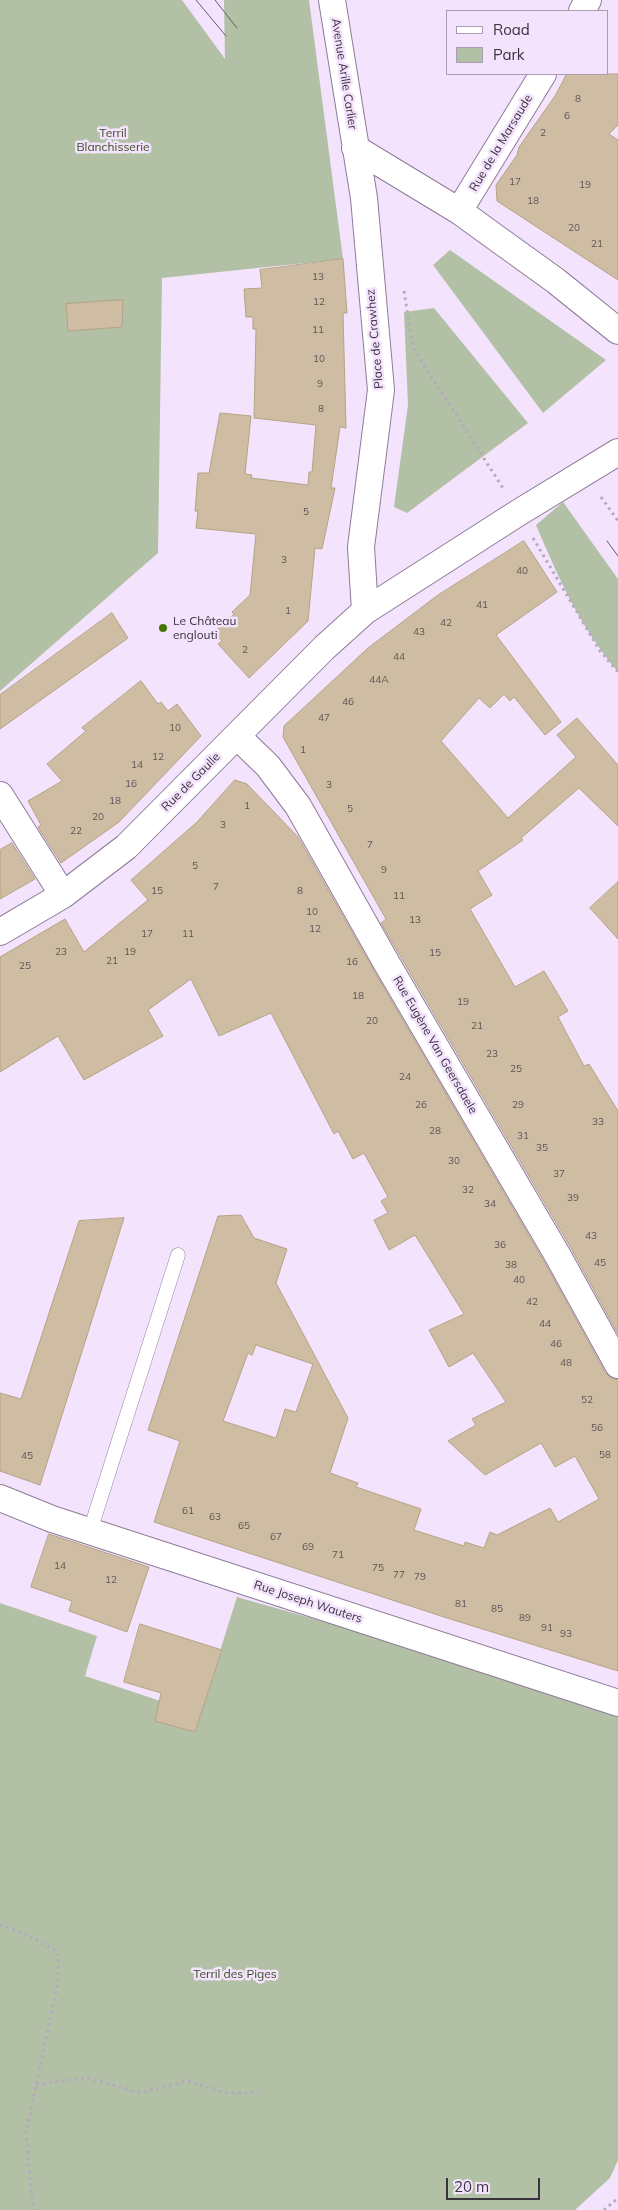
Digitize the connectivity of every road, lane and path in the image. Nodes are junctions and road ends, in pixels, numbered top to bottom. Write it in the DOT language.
graph roads {
  1 [pos="332,0"];
  2 [pos="542,75"];
  3 [pos="355,148"];
  4 [pos="459,211"];
  5 [pos="403,283"];
  6 [pos="618,331"];
  7 [pos="618,452"];
  8 [pos="518,513"];
  9 [pos="365,612"];
  10 [pos="618,672"];
  11 [pos="237,736"];
  12 [pos="0,795"];
  13 [pos="63,894"];
  14 [pos="0,932"];
  15 [pos="178,1255"];
  16 [pos="618,1365"];
  17 [pos="0,1498"];
  18 [pos="90,1531"];
  19 [pos="618,1703"];
  20 [pos="0,1925"];
  21 [pos="36,2084"];
  22 [pos="259,2093"];
  23 [pos="618,2198"];
  24 [pos="33,2210"];
  25 [pos="604,2210"];
  1 -- 3 [label="street, Avenue Arille Carlier"];
  2 -- 4 [label="street, Rue de la Marsaude"];
  3 -- 4 [label="street"];
  3 -- 9 [label="street, Place de Crawhez"];
  4 -- 6 [label="street"];
  5 -- 8 [label="path"];
  7 -- 8 [label="street"];
  8 -- 9 [label="street"];
  8 -- 10 [label="path"];
  9 -- 11 [label="street, Rue de Gaulle"];
  11 -- 13 [label="street, Rue de Gaulle"];
  11 -- 16 [label="street, Rue Eugène Van Geersdaele"];
  12 -- 13 [label="street"];
  13 -- 14 [label="street, Rue de Gaulle"];
  15 -- 18 [label="lane"];
  17 -- 18 [label="street, Rue Joseph Wauters"];
  18 -- 19 [label="street, Rue Joseph Wauters"];
  20 -- 21 [label="path"];
  21 -- 22 [label="path"];
  21 -- 24 [label="path"];
  23 -- 25 [label="path"];
}
